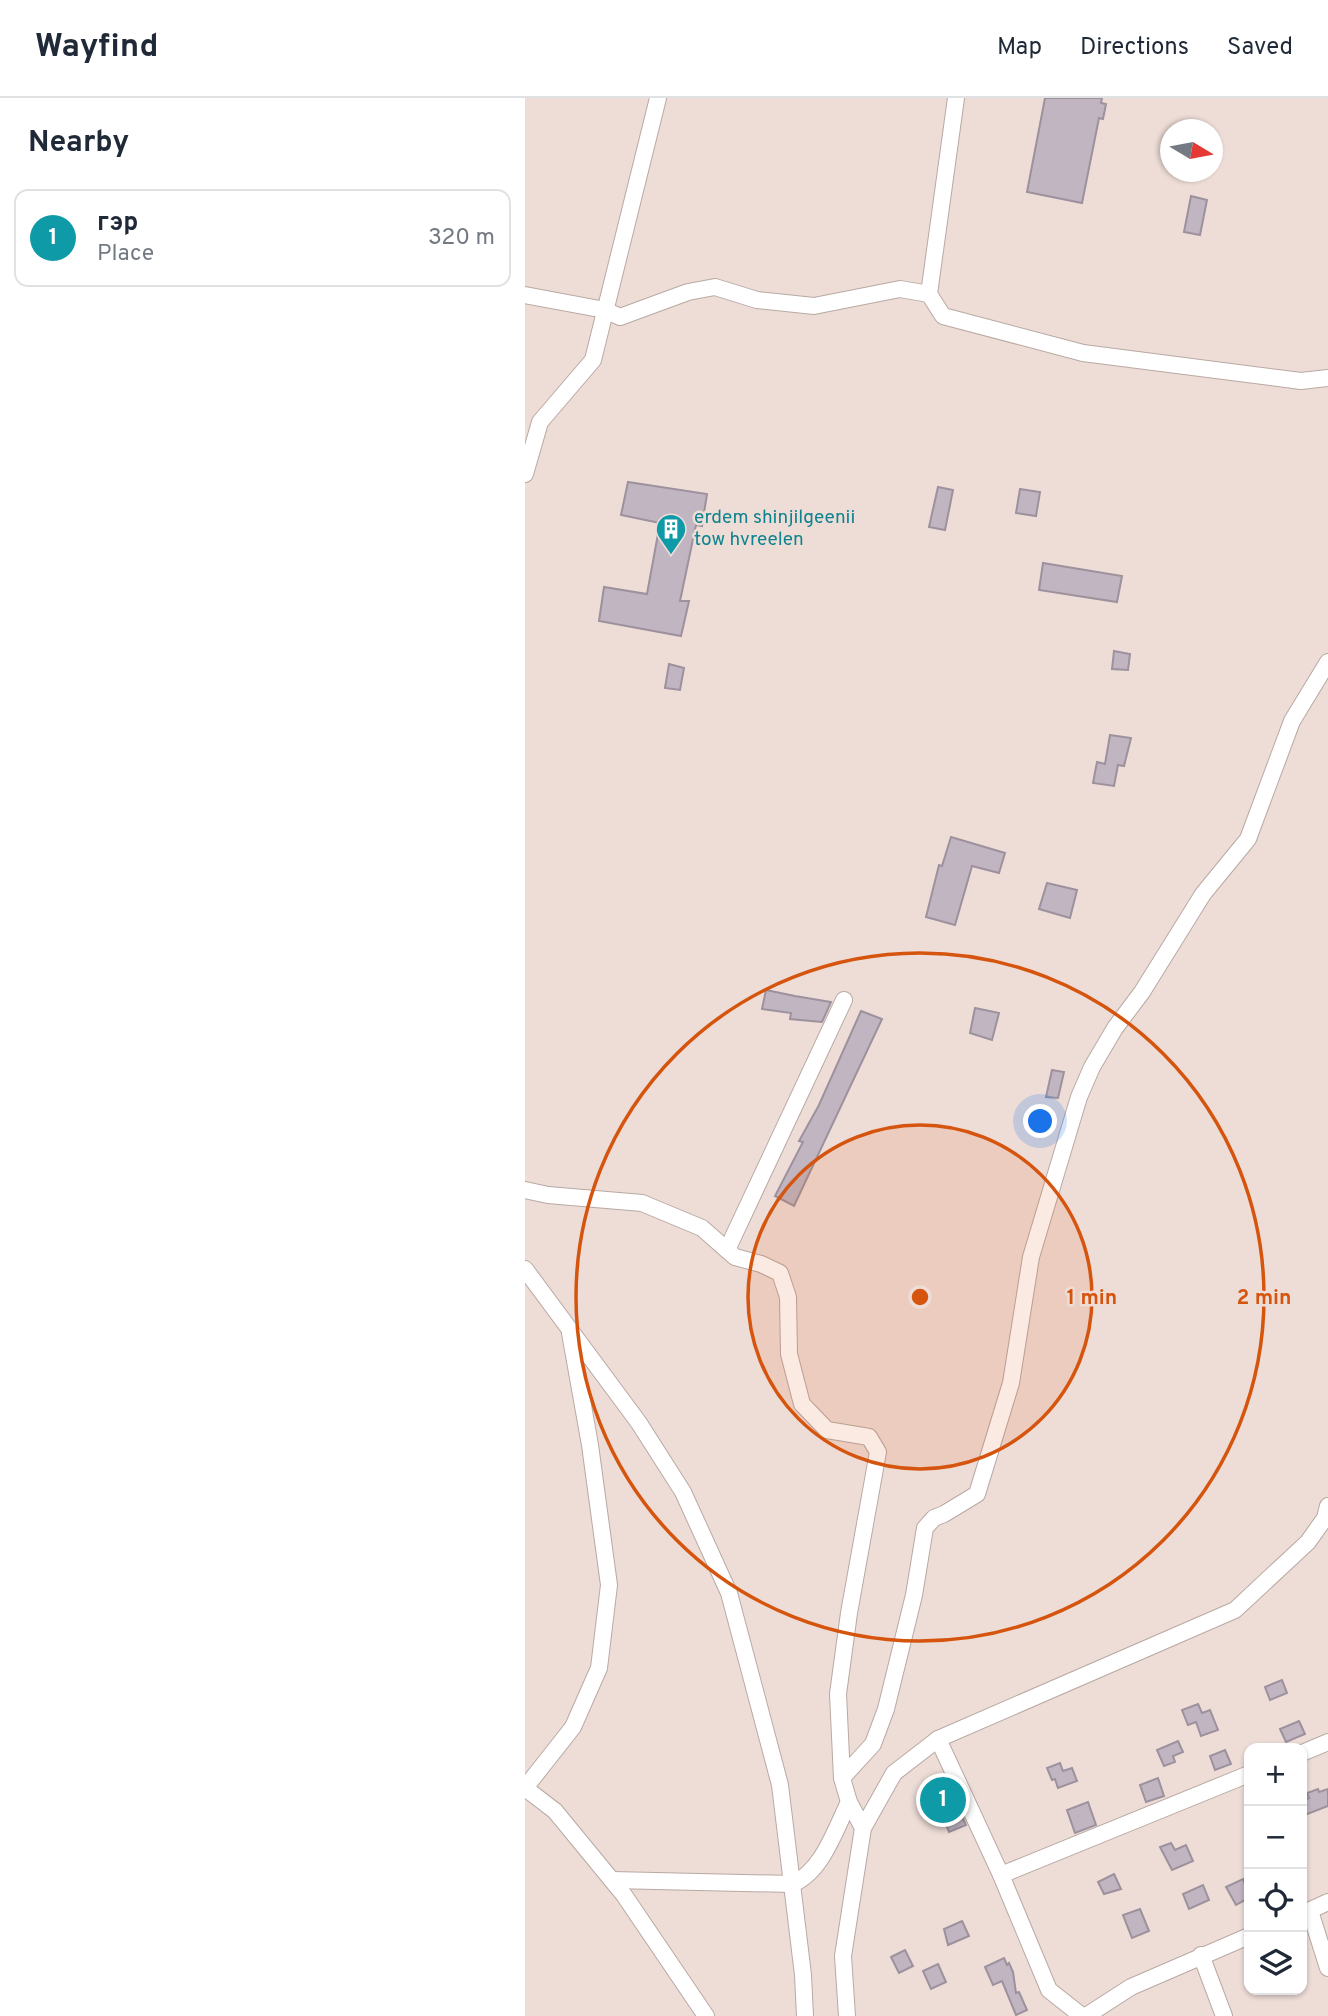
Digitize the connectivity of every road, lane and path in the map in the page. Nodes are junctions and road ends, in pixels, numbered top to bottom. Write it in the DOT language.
graph roads {
  1 [pos="658,98"];
  2 [pos="955,98"];
  3 [pos="929,294"];
  4 [pos="525,295"];
  5 [pos="605,310"];
  6 [pos="1328,378"];
  7 [pos="526,466"];
  8 [pos="1328,662"];
  9 [pos="844,1000"];
  10 [pos="525,1190"];
  11 [pos="727,1250"];
  12 [pos="525,1269"];
  13 [pos="569,1327"];
  14 [pos="1327,1515"];
  15 [pos="938,1739"];
  16 [pos="1328,1742"];
  17 [pos="1307,1751"];
  18 [pos="1244,1776"];
  19 [pos="842,1778"];
  20 [pos="525,1788"];
  21 [pos="849,1802"];
  22 [pos="863,1828"];
  23 [pos="1001,1875"];
  24 [pos="612,1880"];
  25 [pos="792,1884"];
  26 [pos="1328,1902"];
  27 [pos="1307,1912"];
  28 [pos="1307,1916"];
  29 [pos="1244,1938"];
  30 [pos="1201,1955"];
  31 [pos="1328,1968"];
  32 [pos="706,2016"];
  33 [pos="805,2016"];
  34 [pos="847,2016"];
  35 [pos="1084,2016"];
  36 [pos="1224,2016"];
  1 -- 5 [label="street"];
  2 -- 3 [label="street"];
  3 -- 5 [label="street"];
  3 -- 6 [label="street"];
  4 -- 5 [label="street"];
  5 -- 7 [label="street"];
  8 -- 19 [label="street"];
  9 -- 11 [label="street"];
  10 -- 11 [label="street"];
  11 -- 19 [label="street"];
  12 -- 13 [label="street"];
  13 -- 20 [label="street"];
  13 -- 25 [label="street"];
  14 -- 15 [label="street"];
  15 -- 22 [label="street"];
  15 -- 23 [label="street"];
  16 -- 17 [label="street"];
  18 -- 23 [label="street"];
  19 -- 21 [label="street"];
  20 -- 24 [label="street"];
  21 -- 22 [label="street"];
  21 -- 25 [label="street"];
  22 -- 34 [label="street"];
  23 -- 35 [label="street"];
  24 -- 25 [label="street"];
  24 -- 32 [label="street"];
  25 -- 33 [label="street"];
  26 -- 27 [label="street"];
  28 -- 31 [label="street"];
  29 -- 30 [label="street"];
  30 -- 35 [label="street"];
  30 -- 36 [label="street"];
}
